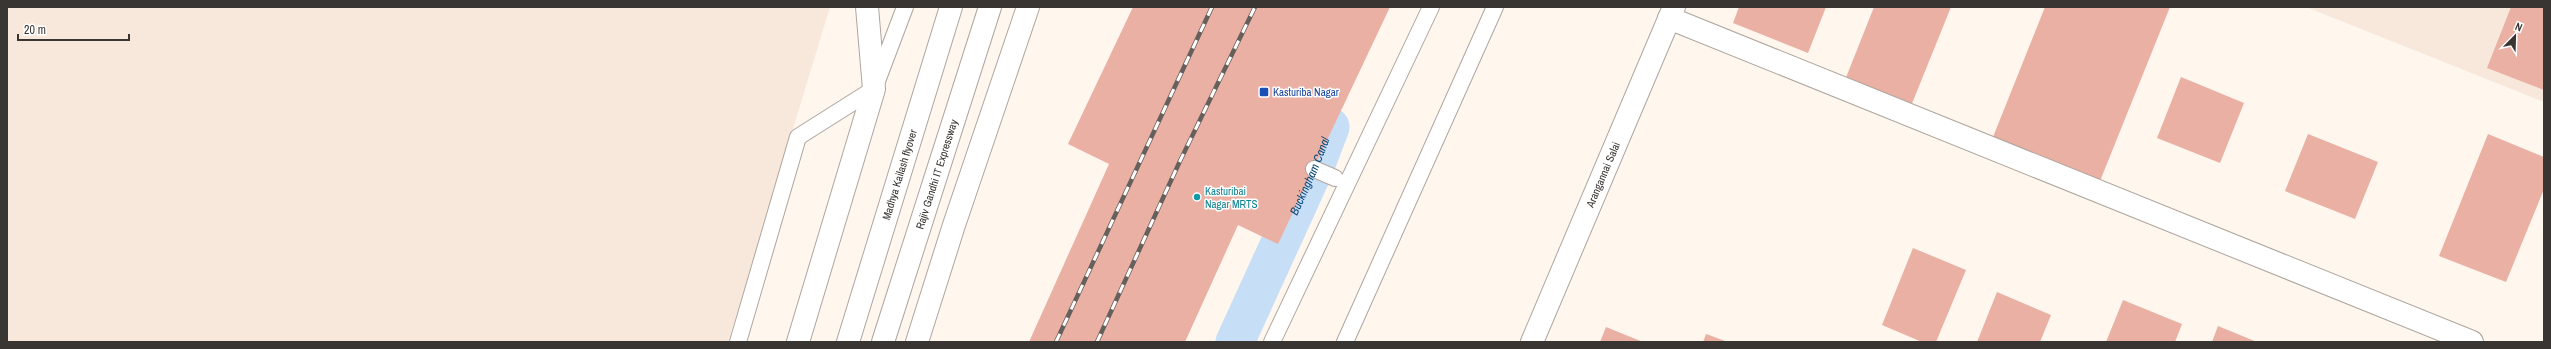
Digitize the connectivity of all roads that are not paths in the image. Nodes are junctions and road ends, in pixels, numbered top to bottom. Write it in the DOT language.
graph roads {
  1 [pos="867,7"];
  2 [pos="905,7"];
  3 [pos="951,7"];
  4 [pos="990,7"];
  5 [pos="1028,7"];
  6 [pos="1430,7"];
  7 [pos="1495,7"];
  8 [pos="1672,13"];
  9 [pos="874,90"];
  10 [pos="1314,169"];
  11 [pos="1335,178"];
  12 [pos="738,342"];
  13 [pos="798,342"];
  14 [pos="848,342"];
  15 [pos="883,342"];
  16 [pos="917,342"];
  17 [pos="1272,342"];
  18 [pos="1345,342"];
  19 [pos="1532,342"];
  20 [pos="2472,342"];
  1 -- 9 [label="street"];
  2 -- 9 [label="lane"];
  3 -- 14 [label="street, Madhya Kailash flyover"];
  4 -- 15 [label="street, Rajiv Gandhi IT Expressway"];
  5 -- 16 [label="street"];
  6 -- 17 [label="lane"];
  7 -- 18 [label="lane"];
  8 -- 19 [label="street, Arangannai Salai"];
  8 -- 20 [label="street"];
  9 -- 12 [label="lane"];
  9 -- 13 [label="street"];
  10 -- 11 [label="lane"];
}
